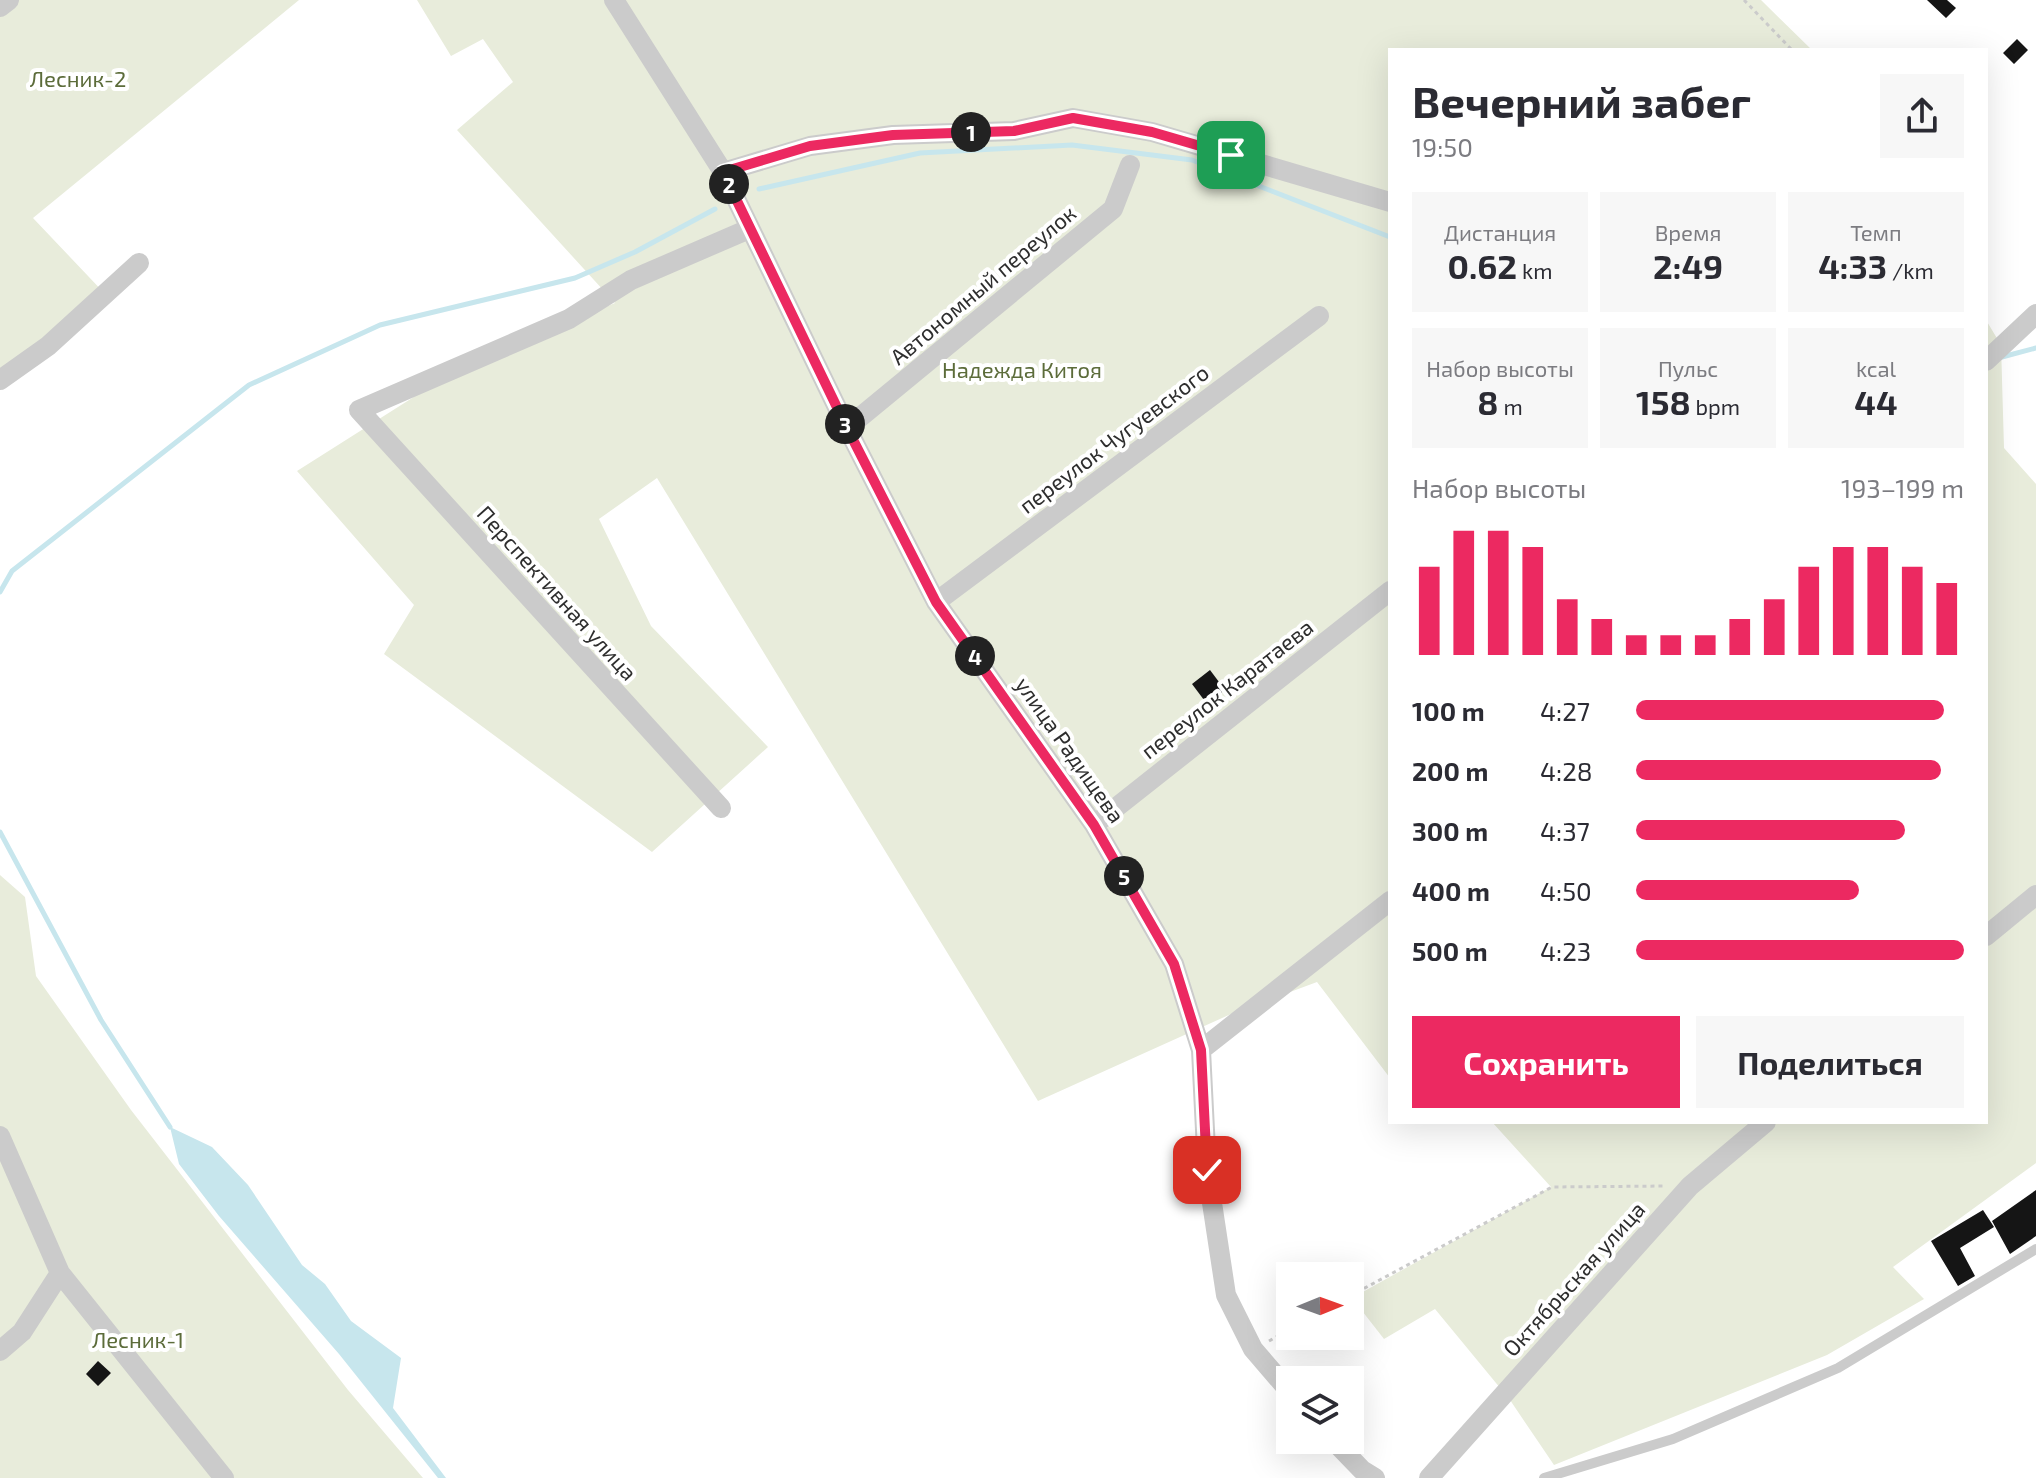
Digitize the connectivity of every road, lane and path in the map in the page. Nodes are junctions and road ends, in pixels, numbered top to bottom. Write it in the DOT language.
graph roads {
  1 [pos="9,0"];
  2 [pos="614,0"];
  3 [pos="1744,0"];
  4 [pos="0,7"];
  5 [pos="1790,48"];
  6 [pos="1130,165"];
  7 [pos="723,172"];
  8 [pos="1388,201"];
  9 [pos="749,229"];
  10 [pos="139,263"];
  11 [pos="2036,314"];
  12 [pos="1319,316"];
  13 [pos="1988,359"];
  14 [pos="0,380"];
  15 [pos="847,428"];
  16 [pos="1388,593"];
  17 [pos="936,602"];
  18 [pos="721,808"];
  19 [pos="1094,825"];
  20 [pos="2036,895"];
  21 [pos="1388,903"];
  22 [pos="1988,934"];
  23 [pos="1201,1050"];
  24 [pos="1764,1124"];
  25 [pos="0,1136"];
  26 [pos="1690,1186"];
  27 [pos="2036,1249"];
  28 [pos="60,1273"];
  29 [pos="1364,1288"];
  30 [pos="0,1351"];
  31 [pos="1276,1376"];
  32 [pos="1347,1454"];
  33 [pos="224,1478"];
  34 [pos="1375,1478"];
  35 [pos="1429,1478"];
  36 [pos="1544,1478"];
  1 -- 4 [label="street"];
  2 -- 7 [label="street, улица Радищева"];
  3 -- 5 [label="path"];
  6 -- 15 [label="street, Автономный переулок"];
  7 -- 8 [label="street"];
  7 -- 9 [label="street, улица Радищева"];
  9 -- 15 [label="street, улица Радищева"];
  9 -- 18 [label="street, Перспективная улица"];
  10 -- 14 [label="street"];
  11 -- 13 [label="street"];
  12 -- 17 [label="street, переулок Чугуевского"];
  15 -- 17 [label="street, улица Радищева"];
  16 -- 19 [label="street, переулок Каратаева"];
  17 -- 19 [label="street, улица Радищева"];
  19 -- 23 [label="street, улица Радищева"];
  20 -- 22 [label="street"];
  21 -- 23 [label="street"];
  23 -- 31 [label="street, улица Радищева"];
  24 -- 26 [label="street, Октябрьская улица"];
  25 -- 28 [label="street"];
  26 -- 29 [label="path"];
  26 -- 35 [label="street, Октябрьская улица"];
  27 -- 36 [label="lane"];
  28 -- 30 [label="street"];
  28 -- 33 [label="street"];
  32 -- 34 [label="street"];
}
